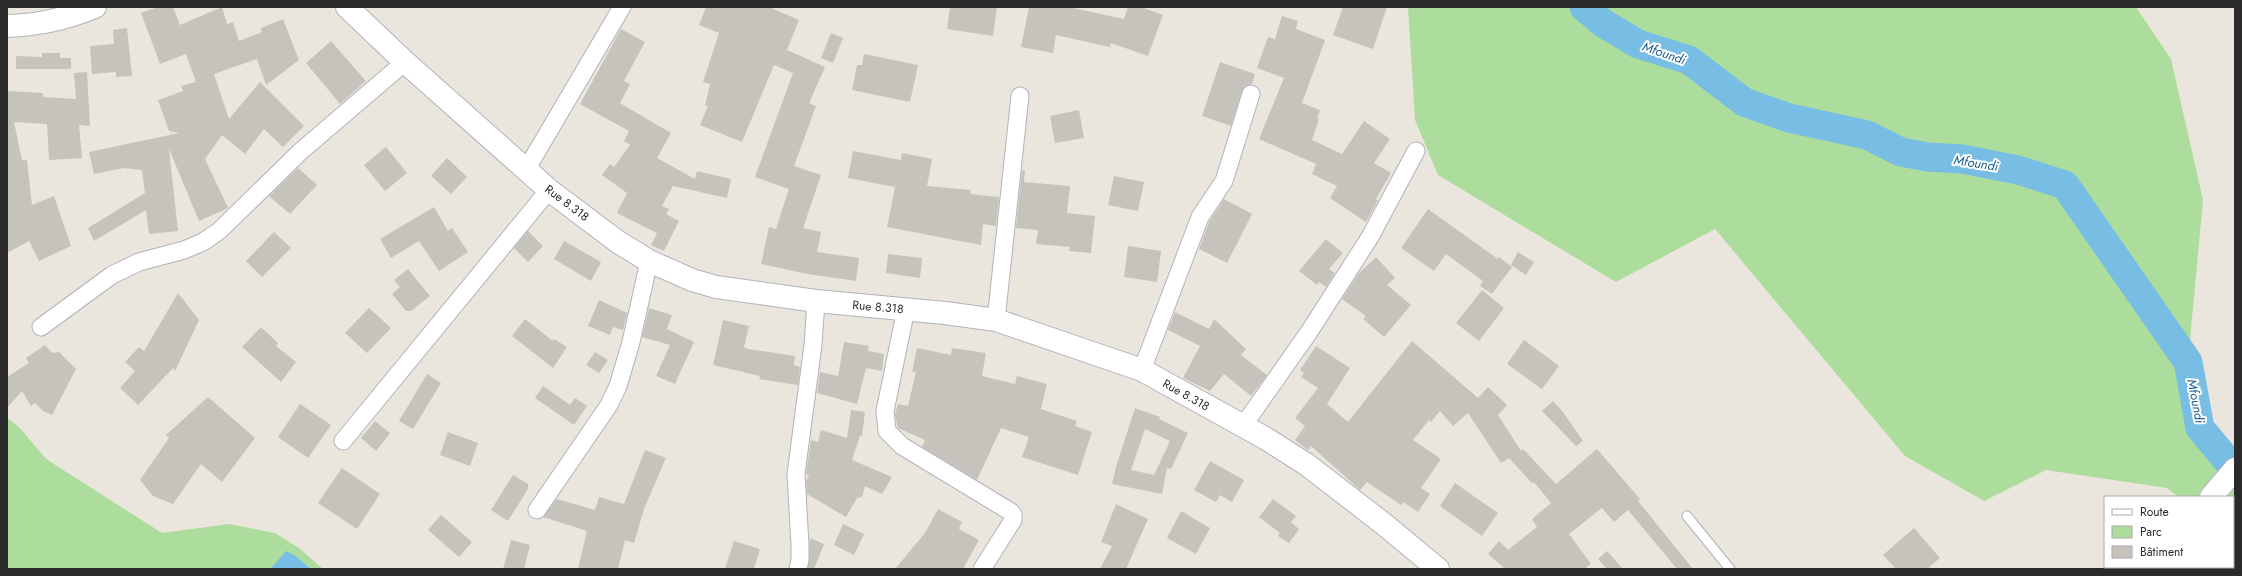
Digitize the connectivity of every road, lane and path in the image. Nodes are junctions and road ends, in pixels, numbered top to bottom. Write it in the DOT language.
graph roads {
  1 [pos="95,7"];
  2 [pos="347,7"];
  3 [pos="622,7"];
  4 [pos="7,26"];
  5 [pos="405,62"];
  6 [pos="1251,94"];
  7 [pos="1020,96"];
  8 [pos="1416,151"];
  9 [pos="526,170"];
  10 [pos="549,190"];
  11 [pos="649,261"];
  12 [pos="816,301"];
  13 [pos="906,309"];
  14 [pos="996,320"];
  15 [pos="41,327"];
  16 [pos="1142,370"];
  17 [pos="1243,426"];
  18 [pos="342,441"];
  19 [pos="2231,473"];
  20 [pos="2212,496"];
  21 [pos="537,510"];
  22 [pos="1688,516"];
  23 [pos="798,569"];
  24 [pos="982,569"];
  25 [pos="1438,569"];
  26 [pos="1730,569"];
  1 -- 4 [label="main road"];
  2 -- 5 [label="main road, Rue 8.318"];
  3 -- 9 [label="street"];
  5 -- 9 [label="main road, Rue 8.318"];
  5 -- 15 [label="street"];
  6 -- 16 [label="street"];
  7 -- 14 [label="street"];
  8 -- 17 [label="street"];
  9 -- 10 [label="main road, Rue 8.318"];
  10 -- 11 [label="main road, Rue 8.318"];
  10 -- 18 [label="street"];
  11 -- 12 [label="main road, Rue 8.318"];
  11 -- 21 [label="street"];
  12 -- 13 [label="main road, Rue 8.318"];
  12 -- 23 [label="street"];
  13 -- 14 [label="main road, Rue 8.318"];
  13 -- 24 [label="street"];
  14 -- 16 [label="main road, Rue 8.318"];
  16 -- 17 [label="main road, Rue 8.318"];
  17 -- 25 [label="main road, Rue 8.318"];
  19 -- 20 [label="main road"];
  22 -- 26 [label="lane"];
}
